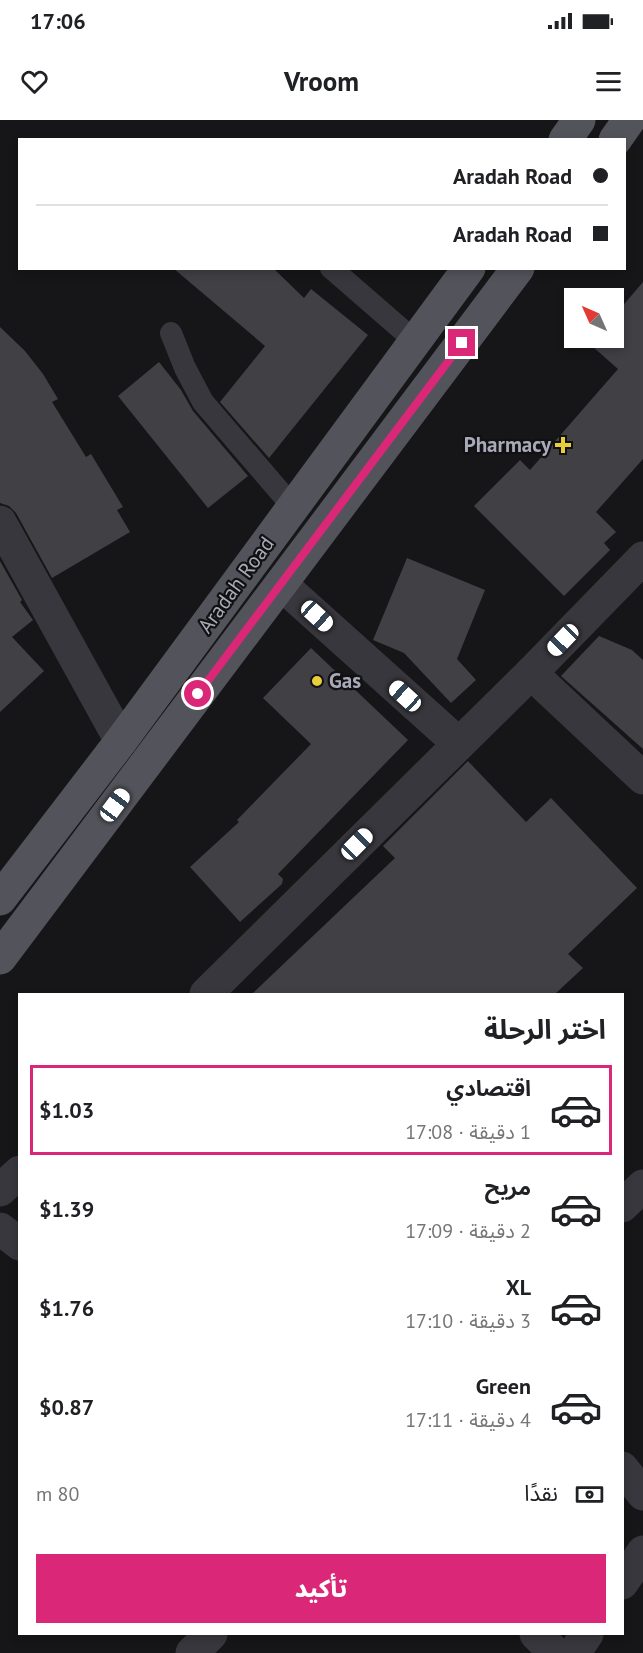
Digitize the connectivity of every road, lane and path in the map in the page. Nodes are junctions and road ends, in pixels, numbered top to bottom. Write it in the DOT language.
graph roads {
  1 [pos="579,120"];
  2 [pos="629,120"];
  3 [pos="566,138"];
  4 [pos="616,138"];
  5 [pos="334,270"];
  6 [pos="468,270"];
  7 [pos="516,270"];
  8 [pos="171,333"];
  9 [pos="415,340"];
  10 [pos="293,507"];
  11 [pos="0,522"];
  12 [pos="643,558"];
  13 [pos="281,584"];
  14 [pos="531,673"];
  15 [pos="121,741"];
  16 [pos="459,743"];
  17 [pos="643,778"];
  18 [pos="0,899"];
  19 [pos="0,958"];
  20 [pos="207,993"];
  21 [pos="18,1174"];
  22 [pos="643,1186"];
  23 [pos="0,1190"];
  24 [pos="624,1204"];
  25 [pos="0,1229"];
  26 [pos="18,1242"];
  27 [pos="624,1470"];
  28 [pos="643,1494"];
  29 [pos="643,1552"];
  30 [pos="624,1580"];
  31 [pos="210,1635"];
  32 [pos="537,1635"];
  33 [pos="586,1635"];
  34 [pos="192,1653"];
  35 [pos="555,1653"];
  36 [pos="574,1653"];
  1 -- 3 [label="main road"];
  2 -- 4 [label="main road"];
  5 -- 9 [label="lane"];
  6 -- 9 [label="main road, Aradah Road"];
  7 -- 13 [label="main road, Aradah Road"];
  8 -- 10 [label="lane"];
  9 -- 10 [label="main road, Aradah Road"];
  10 -- 15 [label="main road, Aradah Road"];
  11 -- 15 [label="street"];
  12 -- 14 [label="street"];
  13 -- 16 [label="street"];
  13 -- 19 [label="main road, Aradah Road"];
  14 -- 16 [label="street"];
  14 -- 17 [label="street"];
  15 -- 18 [label="main road, Aradah Road"];
  16 -- 20 [label="street"];
  21 -- 23 [label="street"];
  22 -- 24 [label="street"];
  25 -- 26 [label="street"];
  27 -- 28 [label="street"];
  29 -- 30 [label="street"];
  31 -- 34 [label="street"];
  32 -- 35 [label="street"];
  33 -- 36 [label="street"];
}
